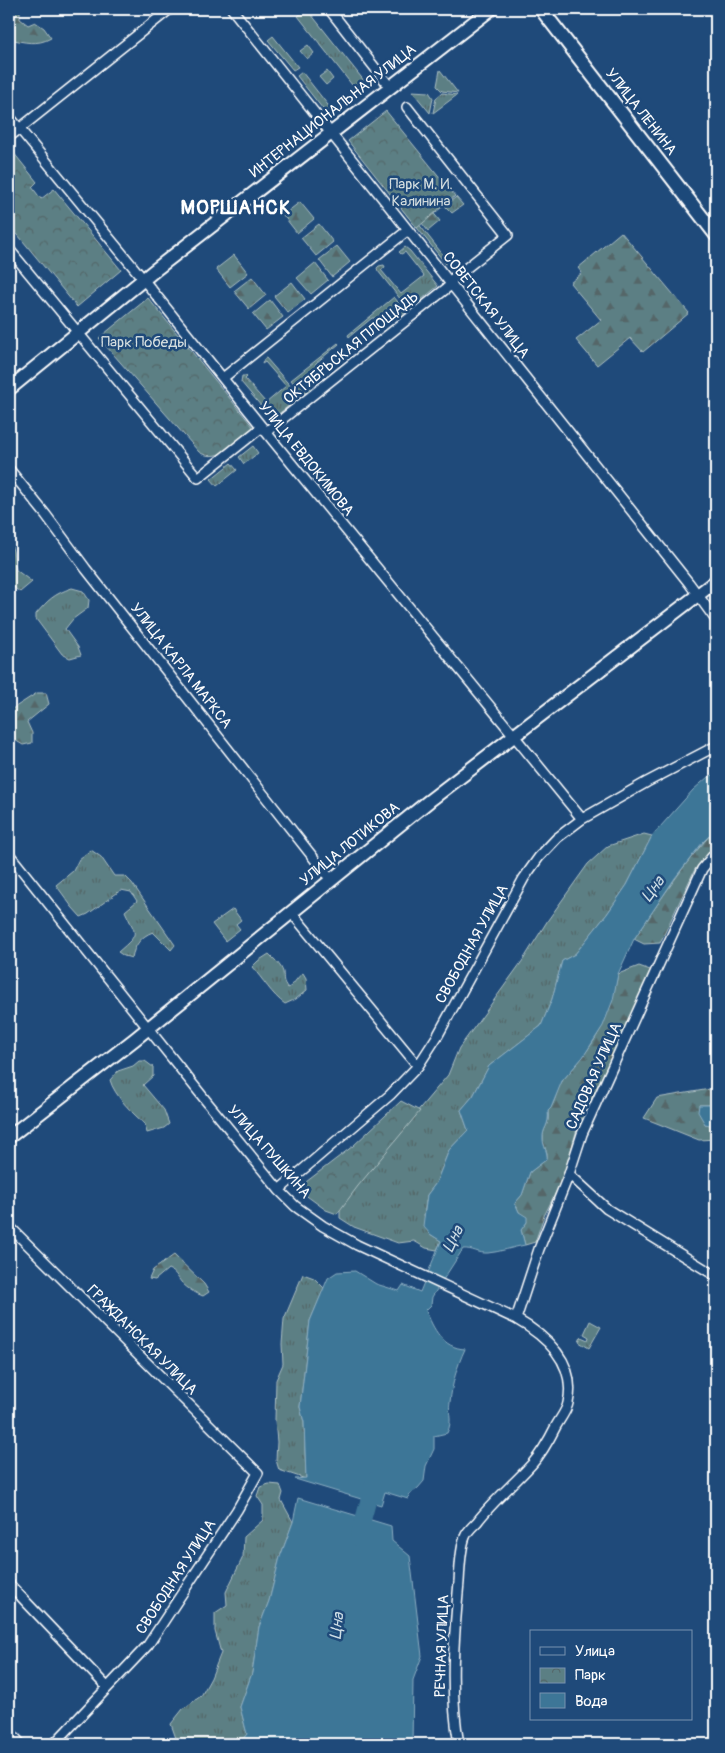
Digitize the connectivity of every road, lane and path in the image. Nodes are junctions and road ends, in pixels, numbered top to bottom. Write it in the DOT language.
graph roads {
  1 [pos="170,9"];
  2 [pos="232,9"];
  3 [pos="329,9"];
  4 [pos="490,9"];
  5 [pos="541,9"];
  6 [pos="390,87"];
  7 [pos="407,108"];
  8 [pos="9,116"];
  9 [pos="20,129"];
  10 [pos="331,132"];
  11 [pos="9,137"];
  12 [pos="408,230"];
  13 [pos="716,235"];
  14 [pos="9,249"];
  15 [pos="144,280"];
  16 [pos="451,283"];
  17 [pos="78,333"];
  18 [pos="223,378"];
  19 [pos="9,388"];
  20 [pos="264,430"];
  21 [pos="9,469"];
  22 [pos="716,581"];
  23 [pos="698,594"];
  24 [pos="716,620"];
  25 [pos="515,736"];
  26 [pos="716,746"];
  27 [pos="582,819"];
  28 [pos="716,852"];
  29 [pos="9,854"];
  30 [pos="331,880"];
  31 [pos="291,912"];
  32 [pos="148,1028"];
  33 [pos="418,1066"];
  34 [pos="9,1137"];
  35 [pos="569,1174"];
  36 [pos="279,1190"];
  37 [pos="9,1226"];
  38 [pos="716,1276"];
  39 [pos="516,1319"];
  40 [pos="258,1473"];
  41 [pos="462,1549"];
  42 [pos="9,1584"];
  43 [pos="107,1688"];
  44 [pos="9,1731"];
  45 [pos="21,1744"];
  46 [pos="54,1744"];
  47 [pos="459,1744"];
  1 -- 9 [label="street"];
  2 -- 10 [label="street, СОВЕТСКАЯ УЛИЦА"];
  3 -- 6 [label="street"];
  4 -- 6 [label="street, ИНТЕРНАЦИОНАЛЬНАЯ УЛИЦА"];
  5 -- 13 [label="street, УЛИЦА ЛЕНИНА"];
  6 -- 10 [label="street, ИНТЕРНАЦИОНАЛЬНАЯ УЛИЦА"];
  7 -- 16 [label="street, ОКТЯБРЬСКАЯ ПЛОЩАДЬ"];
  8 -- 9 [label="street, УЛИЦА ЕВДОКИМОВА"];
  9 -- 11 [label="street"];
  9 -- 15 [label="street, УЛИЦА ЕВДОКИМОВА"];
  10 -- 12 [label="street, СОВЕТСКАЯ УЛИЦА"];
  10 -- 15 [label="street, ИНТЕРНАЦИОНАЛЬНАЯ УЛИЦА"];
  12 -- 16 [label="street, СОВЕТСКАЯ УЛИЦА"];
  12 -- 18 [label="street"];
  14 -- 17 [label="street, ОКТЯБРЬСКАЯ ПЛОЩАДЬ"];
  15 -- 17 [label="street, ИНТЕРНАЦИОНАЛЬНАЯ УЛИЦА"];
  15 -- 18 [label="street, УЛИЦА ЕВДОКИМОВА"];
  16 -- 20 [label="street, ОКТЯБРЬСКАЯ ПЛОЩАДЬ"];
  16 -- 23 [label="street, СОВЕТСКАЯ УЛИЦА"];
  17 -- 19 [label="street, ИНТЕРНАЦИОНАЛЬНАЯ УЛИЦА"];
  17 -- 20 [label="street, ОКТЯБРЬСКАЯ ПЛОЩАДЬ"];
  18 -- 20 [label="street, УЛИЦА ЕВДОКИМОВА"];
  20 -- 25 [label="street, УЛИЦА ЕВДОКИМОВА"];
  21 -- 30 [label="street, УЛИЦА КАРЛА МАРКСА"];
  22 -- 23 [label="street, УЛИЦА ЛОТИКОВА"];
  23 -- 24 [label="street, СОВЕТСКАЯ УЛИЦА"];
  23 -- 25 [label="street, УЛИЦА ЛОТИКОВА"];
  25 -- 27 [label="street, УЛИЦА ЕВДОКИМОВА"];
  25 -- 30 [label="street, УЛИЦА ЛОТИКОВА"];
  26 -- 27 [label="street, СВОБОДНАЯ УЛИЦА"];
  27 -- 33 [label="street, СВОБОДНАЯ УЛИЦА"];
  28 -- 35 [label="street, САДОВАЯ УЛИЦА"];
  29 -- 32 [label="street, УЛИЦА ПУШКИНА"];
  30 -- 31 [label="street, УЛИЦА ЛОТИКОВА"];
  31 -- 32 [label="street, УЛИЦА ЛОТИКОВА"];
  31 -- 33 [label="street"];
  32 -- 34 [label="street, УЛИЦА ЛОТИКОВА"];
  32 -- 36 [label="street, УЛИЦА ПУШКИНА"];
  33 -- 36 [label="street, СВОБОДНАЯ УЛИЦА"];
  35 -- 38 [label="street"];
  35 -- 39 [label="street, САДОВАЯ УЛИЦА"];
  36 -- 39 [label="street, УЛИЦА ПУШКИНА"];
  37 -- 40 [label="street, ГРАЖДАНСКАЯ УЛИЦА"];
  39 -- 41 [label="street, УЛИЦА ПУШКИНА"];
  40 -- 43 [label="street, СВОБОДНАЯ УЛИЦА"];
  41 -- 47 [label="street, РЕЧНАЯ УЛИЦА"];
  42 -- 43 [label="street"];
  43 -- 46 [label="street, СВОБОДНАЯ УЛИЦА"];
  44 -- 45 [label="street"];
}
